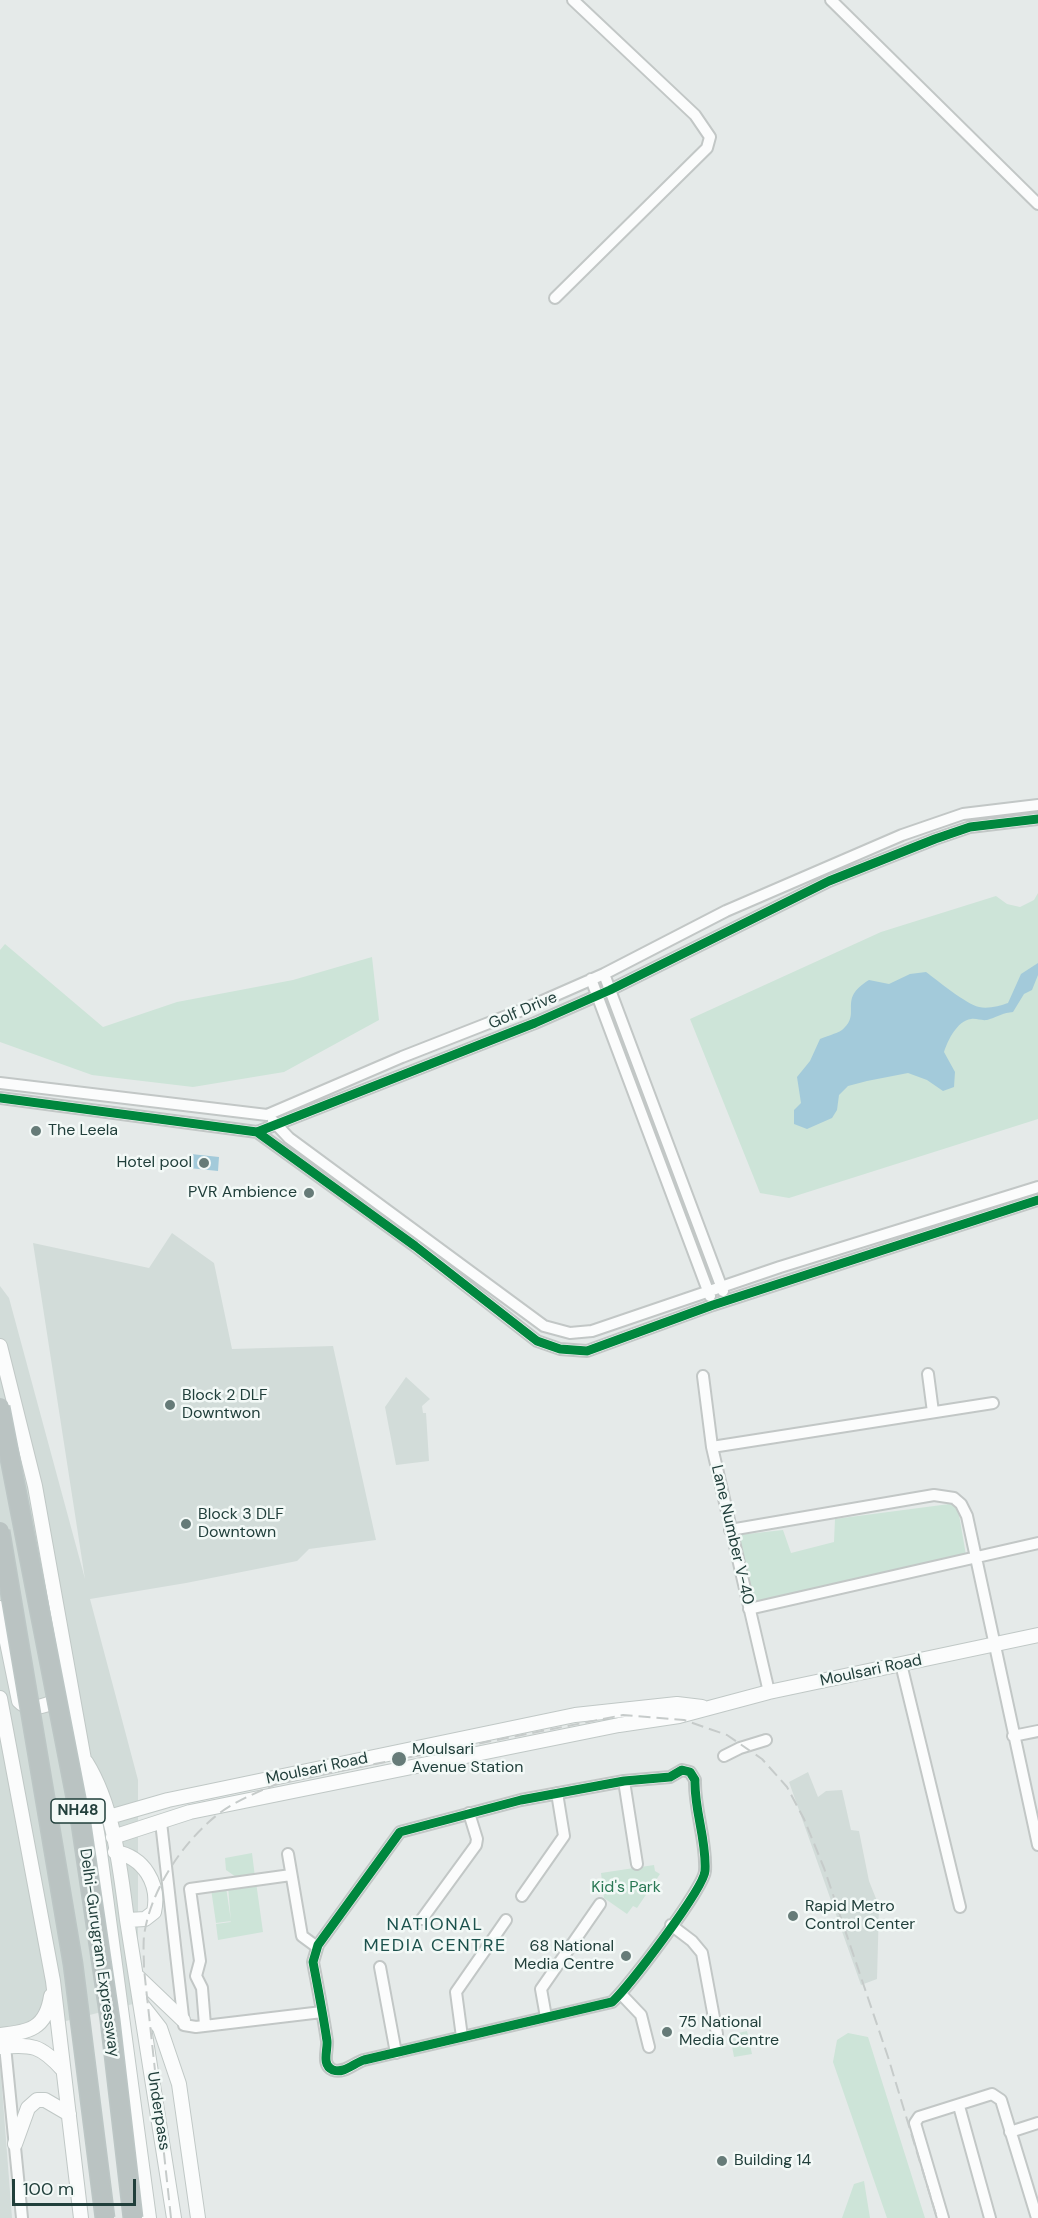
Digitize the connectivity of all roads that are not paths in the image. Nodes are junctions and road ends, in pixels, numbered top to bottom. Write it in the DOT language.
graph roads {
  1 [pos="573,0"];
  2 [pos="831,0"];
  3 [pos="1038,204"];
  4 [pos="555,298"];
  5 [pos="1038,805"];
  6 [pos="1038,819"];
  7 [pos="604,974"];
  8 [pos="591,980"];
  9 [pos="610,990"];
  10 [pos="597,995"];
  11 [pos="479,1028"];
  12 [pos="484,1044"];
  13 [pos="0,1083"];
  14 [pos="0,1098"];
  15 [pos="267,1115"];
  16 [pos="277,1124"];
  17 [pos="257,1132"];
  18 [pos="1038,1187"];
  19 [pos="1038,1200"];
  20 [pos="849,1246"];
  21 [pos="853,1259"];
  22 [pos="722,1286"];
  23 [pos="708,1291"];
  24 [pos="726,1301"];
  25 [pos="713,1305"];
  26 [pos="0,1346"];
  27 [pos="928,1374"];
  28 [pos="703,1376"];
  29 [pos="993,1403"];
  30 [pos="0,1407"];
  31 [pos="933,1412"];
  32 [pos="712,1447"];
  33 [pos="730,1530"];
  34 [pos="0,1531"];
  35 [pos="1038,1543"];
  36 [pos="977,1557"];
  37 [pos="0,1608"];
  38 [pos="749,1609"];
  39 [pos="1038,1635"];
  40 [pos="995,1644"];
  41 [pos="901,1664"];
  42 [pos="69,1676"];
  43 [pos="769,1692"];
  44 [pos="0,1698"];
  45 [pos="704,1708"];
  46 [pos="1038,1731"];
  47 [pos="1013,1736"];
  48 [pos="766,1740"];
  49 [pos="82,1755"];
  50 [pos="724,1756"];
  51 [pos="624,1781"];
  52 [pos="557,1793"];
  53 [pos="125,1812"];
  54 [pos="469,1813"];
  55 [pos="109,1817"];
  56 [pos="1035,1819"];
  57 [pos="161,1822"];
  58 [pos="135,1832"];
  59 [pos="113,1837"];
  60 [pos="1038,1845"];
  61 [pos="115,1852"];
  62 [pos="288,1854"];
  63 [pos="637,1864"];
  64 [pos="291,1875"];
  65 [pos="522,1896"];
  66 [pos="600,1904"];
  67 [pos="960,1907"];
  68 [pos="422,1919"];
  69 [pos="128,1920"];
  70 [pos="506,1920"];
  71 [pos="671,1925"];
  72 [pos="317,1947"];
  73 [pos="380,1967"];
  74 [pos="138,1977"];
  75 [pos="53,1981"];
  76 [pos="621,1994"];
  77 [pos="141,2003"];
  78 [pos="322,2012"];
  79 [pos="546,2017"];
  80 [pos="183,2020"];
  81 [pos="206,2025"];
  82 [pos="717,2034"];
  83 [pos="462,2037"];
  84 [pos="2,2043"];
  85 [pos="649,2047"];
  86 [pos="396,2054"];
  87 [pos="63,2070"];
  88 [pos="959,2106"];
  89 [pos="69,2114"];
  90 [pos="1038,2123"];
  91 [pos="1010,2132"];
  92 [pos="15,2144"];
  93 [pos="1033,2186"];
  94 [pos="22,2218"];
  95 [pos="81,2218"];
  96 [pos="105,2218"];
  97 [pos="133,2218"];
  98 [pos="149,2218"];
  99 [pos="174,2218"];
  100 [pos="198,2218"];
  101 [pos="944,2218"];
  102 [pos="990,2218"];
  103 [pos="1036,2218"];
  1 -- 4 [label="street"];
  2 -- 3 [label="street"];
  5 -- 7 [label="street, Golf Drive"];
  6 -- 9 [label="street, Golf Drive"];
  7 -- 8 [label="street, Golf Drive"];
  7 -- 9 [label="street"];
  8 -- 10 [label="street"];
  8 -- 11 [label="street, Golf Drive"];
  9 -- 10 [label="street, Golf Drive"];
  9 -- 22 [label="street"];
  10 -- 12 [label="street, Golf Drive"];
  10 -- 23 [label="street"];
  11 -- 12 [label="street"];
  11 -- 15 [label="street, Golf Drive"];
  12 -- 16 [label="street, Golf Drive"];
  13 -- 15 [label="street"];
  14 -- 17 [label="street, Golf Drive"];
  15 -- 16 [label="street"];
  16 -- 17 [label="street, Golf Drive"];
  16 -- 23 [label="street"];
  17 -- 25 [label="street"];
  18 -- 20 [label="street"];
  19 -- 21 [label="street"];
  20 -- 21 [label="street"];
  20 -- 22 [label="street"];
  21 -- 24 [label="street"];
  22 -- 23 [label="street"];
  22 -- 24 [label="street"];
  23 -- 25 [label="street"];
  24 -- 25 [label="street"];
  26 -- 42 [label="main road"];
  27 -- 31 [label="street"];
  28 -- 32 [label="street, Lane Number V-40"];
  29 -- 31 [label="street"];
  30 -- 97 [label="highway, Delhi-Gurugram Expressway / NH48, bridge"];
  31 -- 32 [label="street"];
  32 -- 33 [label="street, Lane Number V-40"];
  33 -- 36 [label="street"];
  33 -- 38 [label="street, Lane Number V-40"];
  34 -- 96 [label="highway, Delhi-Gurugram Expressway / NH48, bridge"];
  35 -- 36 [label="street"];
  36 -- 38 [label="street"];
  36 -- 40 [label="street"];
  37 -- 42 [label="main road"];
  38 -- 43 [label="street, Lane Number V-40"];
  39 -- 40 [label="main road, Moulsari Road"];
  40 -- 41 [label="main road, Moulsari Road"];
  40 -- 47 [label="street"];
  41 -- 43 [label="main road, Moulsari Road"];
  41 -- 67 [label="street"];
  42 -- 49 [label="main road"];
  43 -- 45 [label="main road, Moulsari Road"];
  44 -- 75 [label="main road"];
  45 -- 53 [label="main road, Moulsari Road"];
  45 -- 57 [label="main road, Moulsari Road"];
  46 -- 47 [label="street"];
  47 -- 56 [label="street"];
  48 -- 50 [label="street"];
  49 -- 55 [label="main road, Underpass"];
  49 -- 98 [label="main road"];
  51 -- 52 [label="street"];
  51 -- 63 [label="street"];
  51 -- 71 [label="street"];
  52 -- 54 [label="street"];
  52 -- 65 [label="street"];
  53 -- 55 [label="main road, Moulsari Road"];
  53 -- 58 [label="main road"];
  54 -- 68 [label="street"];
  54 -- 72 [label="street"];
  55 -- 59 [label="main road, Underpass"];
  56 -- 60 [label="street"];
  57 -- 58 [label="main road, Moulsari Road"];
  57 -- 80 [label="street"];
  58 -- 59 [label="main road, Moulsari Road"];
  59 -- 61 [label="main road, Underpass"];
  61 -- 69 [label="main road, Underpass"];
  61 -- 69 [label="main road"];
  62 -- 64 [label="street"];
  64 -- 72 [label="street"];
  64 -- 81 [label="street"];
  66 -- 79 [label="street"];
  69 -- 74 [label="main road, Underpass"];
  70 -- 83 [label="street"];
  71 -- 76 [label="street"];
  71 -- 82 [label="street"];
  72 -- 78 [label="street"];
  73 -- 86 [label="street"];
  74 -- 77 [label="main road, Underpass"];
  74 -- 80 [label="main road"];
  75 -- 84 [label="main road"];
  75 -- 87 [label="main road"];
  76 -- 79 [label="street"];
  76 -- 85 [label="street"];
  77 -- 99 [label="main road, Underpass"];
  77 -- 100 [label="main road"];
  78 -- 81 [label="street"];
  78 -- 86 [label="street"];
  79 -- 83 [label="street"];
  80 -- 81 [label="street"];
  83 -- 86 [label="street"];
  84 -- 87 [label="main road"];
  84 -- 92 [label="street"];
  87 -- 89 [label="main road"];
  88 -- 91 [label="street"];
  88 -- 101 [label="street"];
  88 -- 102 [label="street"];
  89 -- 92 [label="main road"];
  89 -- 95 [label="main road"];
  90 -- 91 [label="street"];
  91 -- 93 [label="street"];
  92 -- 94 [label="street"];
  93 -- 103 [label="street"];
}
